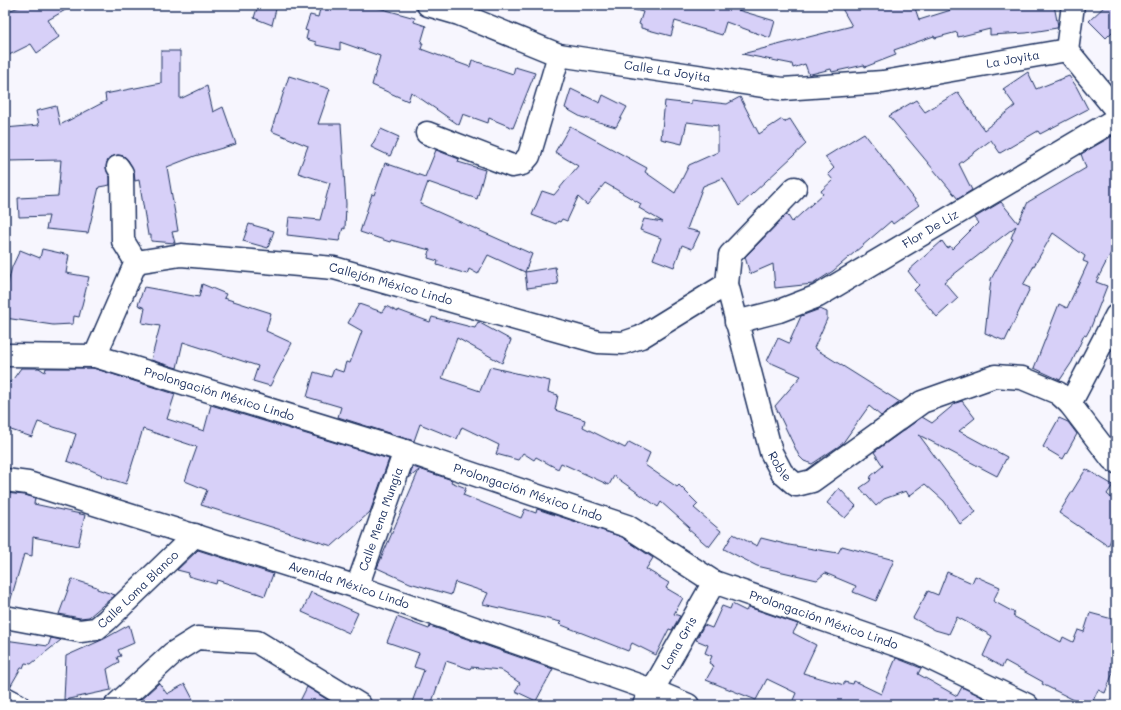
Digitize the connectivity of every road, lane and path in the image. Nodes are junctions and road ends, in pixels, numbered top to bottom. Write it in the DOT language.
graph roads {
  1 [pos="428,5"];
  2 [pos="1073,5"];
  3 [pos="461,10"];
  4 [pos="1067,50"];
  5 [pos="559,55"];
  6 [pos="883,82"];
  7 [pos="1116,110"];
  8 [pos="1116,119"];
  9 [pos="427,133"];
  10 [pos="118,168"];
  11 [pos="795,188"];
  12 [pos="136,262"];
  13 [pos="727,284"];
  14 [pos="1116,316"];
  15 [pos="736,322"];
  16 [pos="5,355"];
  17 [pos="95,356"];
  18 [pos="1070,404"];
  19 [pos="405,451"];
  20 [pos="1116,462"];
  21 [pos="5,480"];
  22 [pos="195,535"];
  23 [pos="714,582"];
  24 [pos="357,587"];
  25 [pos="5,617"];
  26 [pos="5,698"];
  27 [pos="648,698"];
  28 [pos="18,705"];
  29 [pos="116,705"];
  30 [pos="360,705"];
  31 [pos="688,705"];
  32 [pos="1027,705"];
  1 -- 3 [label="street, Calle La Joyita"];
  2 -- 4 [label="street"];
  3 -- 5 [label="street, Calle La Joyita"];
  4 -- 6 [label="street, La Joyita"];
  4 -- 7 [label="street"];
  5 -- 6 [label="street, Calle La Joyita"];
  5 -- 9 [label="street"];
  8 -- 15 [label="street, Flor De Liz"];
  10 -- 12 [label="street"];
  11 -- 13 [label="street, Roble"];
  12 -- 13 [label="street, Callejón México Lindo"];
  12 -- 17 [label="street"];
  13 -- 15 [label="street, Roble"];
  14 -- 18 [label="street"];
  15 -- 18 [label="street, Roble"];
  16 -- 17 [label="street, Prolongación México Lindo"];
  17 -- 19 [label="street, Prolongación México Lindo"];
  18 -- 20 [label="street"];
  19 -- 23 [label="street, Prolongación México Lindo"];
  19 -- 24 [label="street, Calle Mena Mungia"];
  21 -- 22 [label="street, Avenida México Lindo"];
  22 -- 24 [label="street, Avenida México Lindo"];
  22 -- 25 [label="street, Calle Loma Blanco"];
  23 -- 27 [label="street, Loma Gris"];
  23 -- 32 [label="street, Prolongación México Lindo"];
  24 -- 27 [label="street, Avenida México Lindo"];
  26 -- 28 [label="street"];
  27 -- 31 [label="street, Avenida México Lindo"];
  29 -- 30 [label="street"];
}
